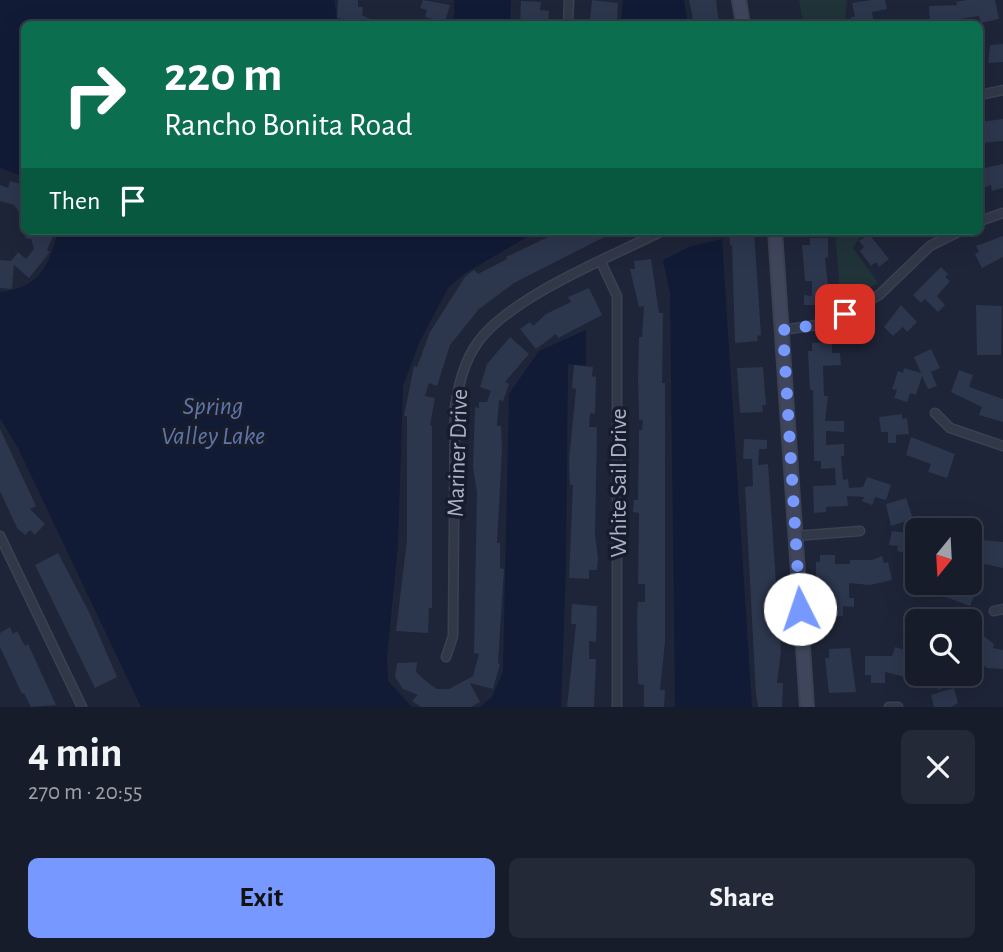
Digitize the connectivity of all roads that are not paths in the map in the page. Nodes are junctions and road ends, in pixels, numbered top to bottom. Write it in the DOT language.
graph roads {
  1 [pos="569,0"];
  2 [pos="739,0"];
  3 [pos="568,21"];
  4 [pos="742,21"];
  5 [pos="1003,90"];
  6 [pos="983,94"];
  7 [pos="1003,213"];
  8 [pos="983,220"];
  9 [pos="654,235"];
  10 [pos="775,235"];
  11 [pos="952,235"];
  12 [pos="601,262"];
  13 [pos="783,330"];
  14 [pos="935,413"];
  15 [pos="1003,446"];
  16 [pos="860,531"];
  17 [pos="0,536"];
  18 [pos="795,536"];
  19 [pos="446,657"];
  20 [pos="82,707"];
  21 [pos="617,707"];
  22 [pos="807,707"];
  23 [pos="890,707"];
  24 [pos="898,707"];
  1 -- 3 [label="street"];
  2 -- 4 [label="street"];
  5 -- 6 [label="street"];
  7 -- 8 [label="street"];
  9 -- 12 [label="street, Mariner Drive"];
  10 -- 13 [label="street"];
  11 -- 13 [label="street"];
  12 -- 19 [label="street, Mariner Drive"];
  12 -- 21 [label="street, White Sail Drive"];
  13 -- 18 [label="street"];
  14 -- 15 [label="street"];
  16 -- 18 [label="street"];
  17 -- 20 [label="street"];
  18 -- 22 [label="street"];
  23 -- 24 [label="street"];
}
